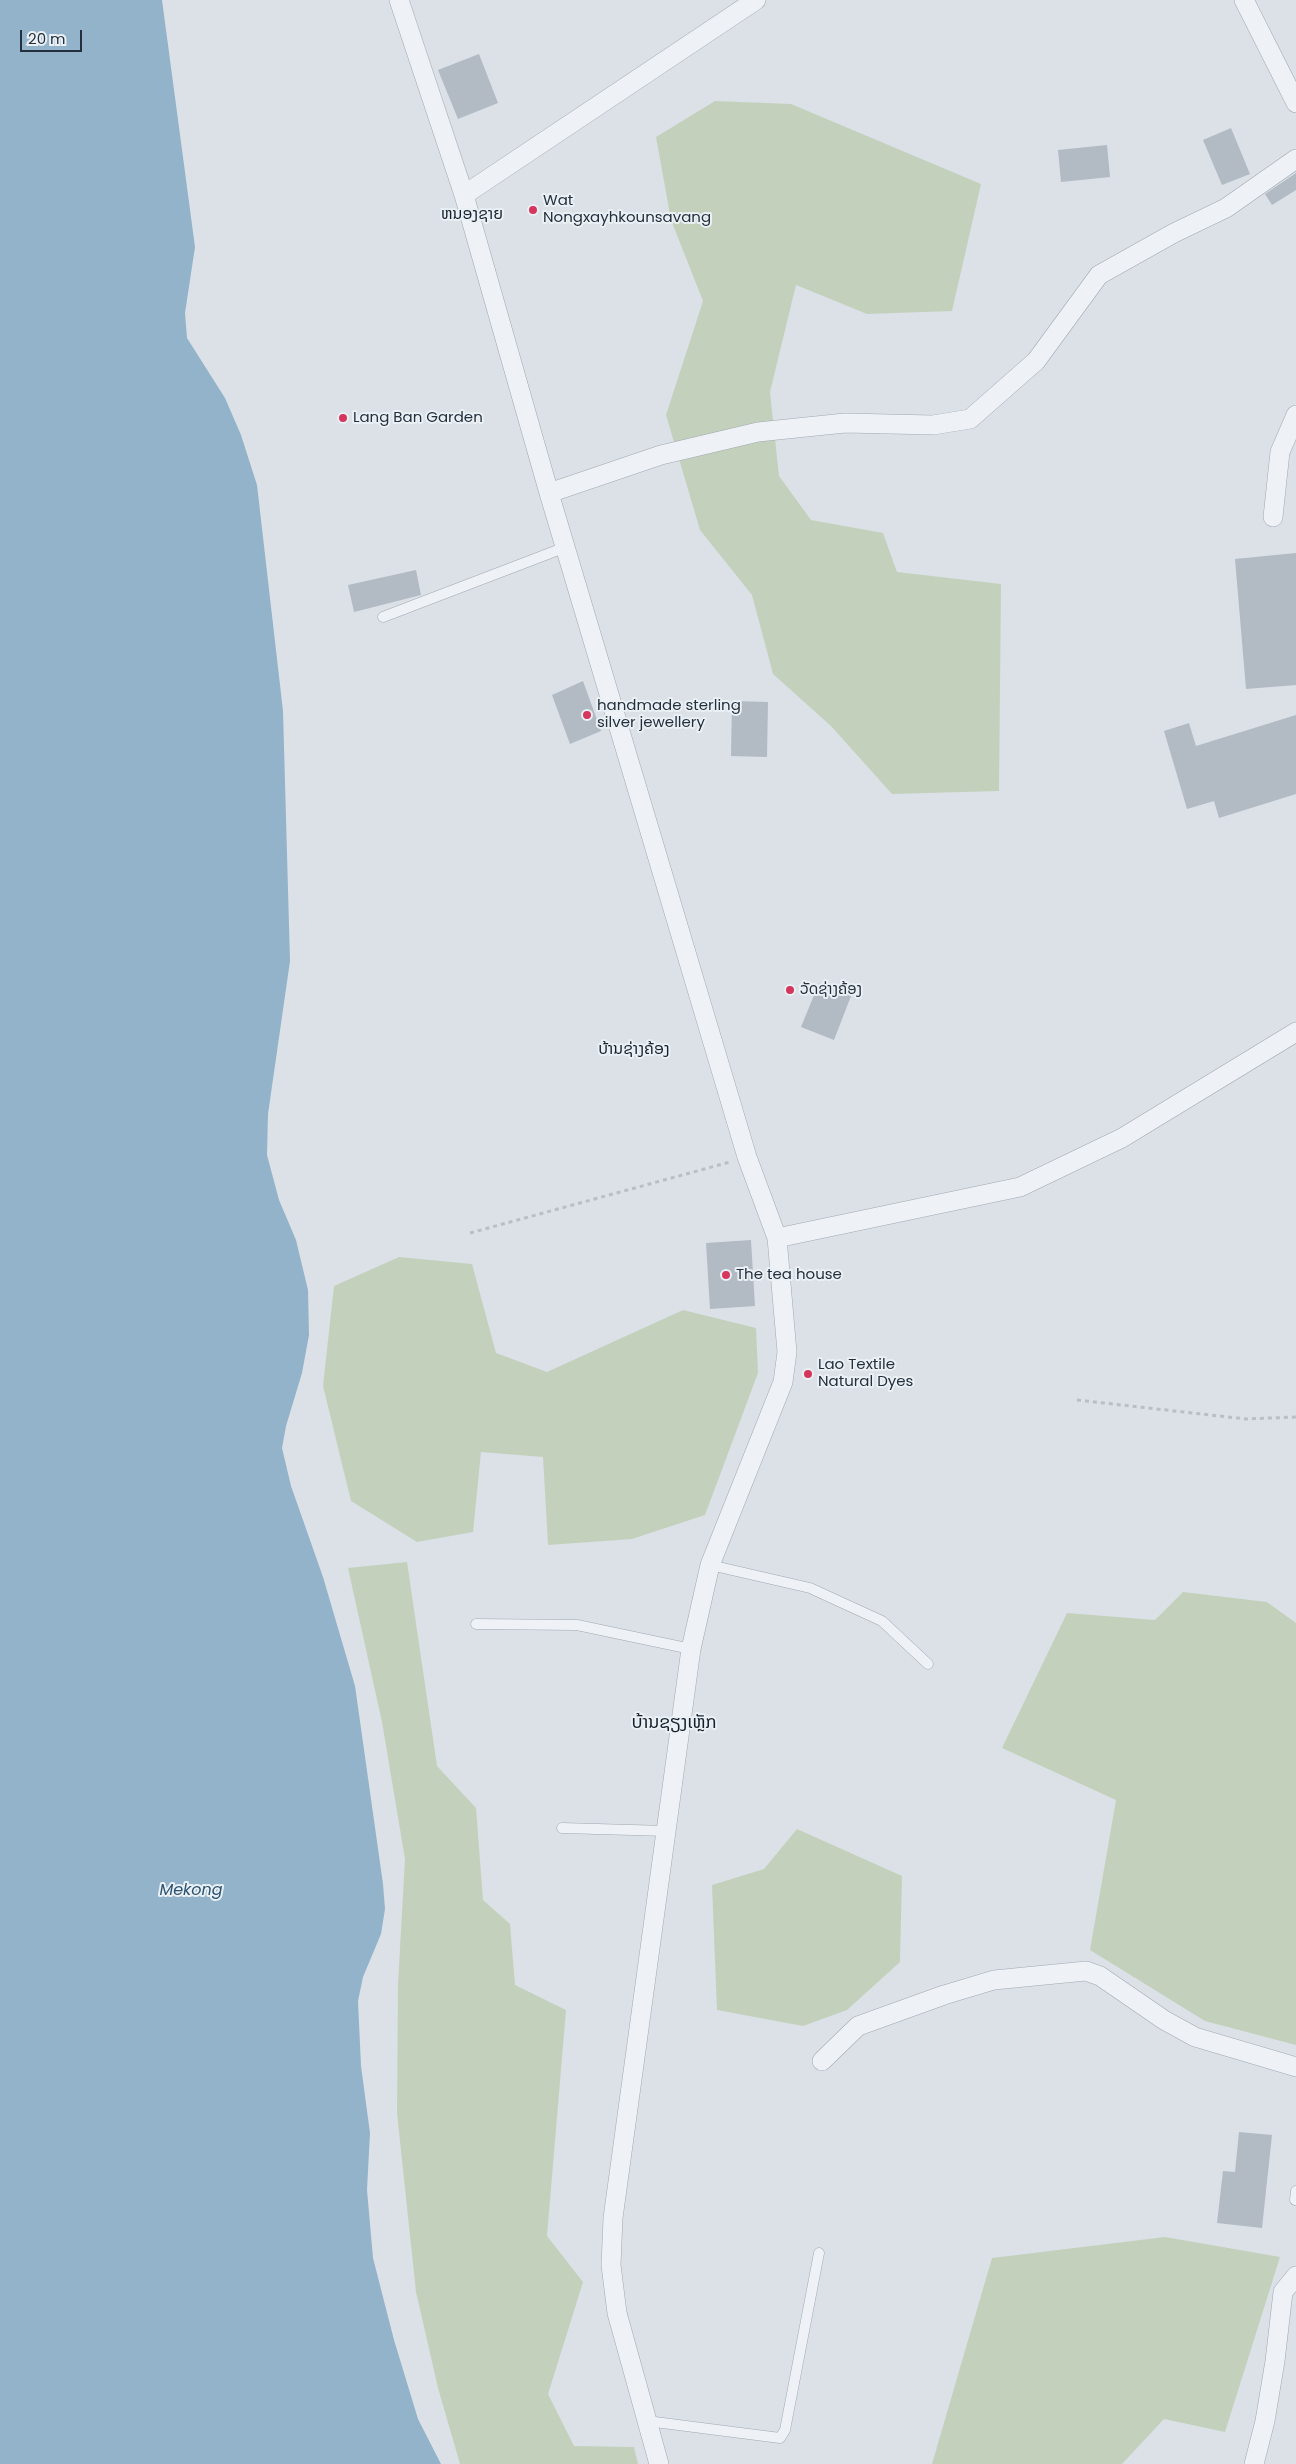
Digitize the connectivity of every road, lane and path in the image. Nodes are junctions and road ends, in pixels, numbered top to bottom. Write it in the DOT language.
graph roads {
  1 [pos="399,0"];
  2 [pos="756,0"];
  3 [pos="1244,0"];
  4 [pos="1296,103"];
  5 [pos="1296,159"];
  6 [pos="464,195"];
  7 [pos="1296,414"];
  8 [pos="550,493"];
  9 [pos="1273,517"];
  10 [pos="566,547"];
  11 [pos="383,617"];
  12 [pos="1296,1032"];
  13 [pos="748,1158"];
  14 [pos="470,1233"];
  15 [pos="777,1238"];
  16 [pos="1077,1400"];
  17 [pos="1296,1417"];
  18 [pos="710,1565"];
  19 [pos="476,1624"];
  20 [pos="691,1650"];
  21 [pos="928,1664"];
  22 [pos="562,1828"];
  23 [pos="667,1831"];
  24 [pos="822,2061"];
  25 [pos="1296,2067"];
  26 [pos="818,2253"];
  27 [pos="1296,2276"];
  28 [pos="647,2421"];
  29 [pos="659,2464"];
  30 [pos="1254,2464"];
  1 -- 6 [label="street"];
  2 -- 6 [label="street"];
  3 -- 4 [label="street"];
  5 -- 8 [label="street"];
  6 -- 8 [label="street"];
  7 -- 9 [label="street"];
  8 -- 10 [label="street"];
  10 -- 11 [label="lane"];
  10 -- 13 [label="street"];
  12 -- 15 [label="street"];
  13 -- 14 [label="path"];
  13 -- 15 [label="street"];
  15 -- 18 [label="street"];
  16 -- 17 [label="path"];
  18 -- 20 [label="street"];
  18 -- 21 [label="lane"];
  19 -- 20 [label="lane"];
  20 -- 23 [label="street"];
  22 -- 23 [label="lane"];
  23 -- 28 [label="street"];
  24 -- 25 [label="street"];
  26 -- 28 [label="lane"];
  27 -- 30 [label="street"];
  28 -- 29 [label="street"];
}
